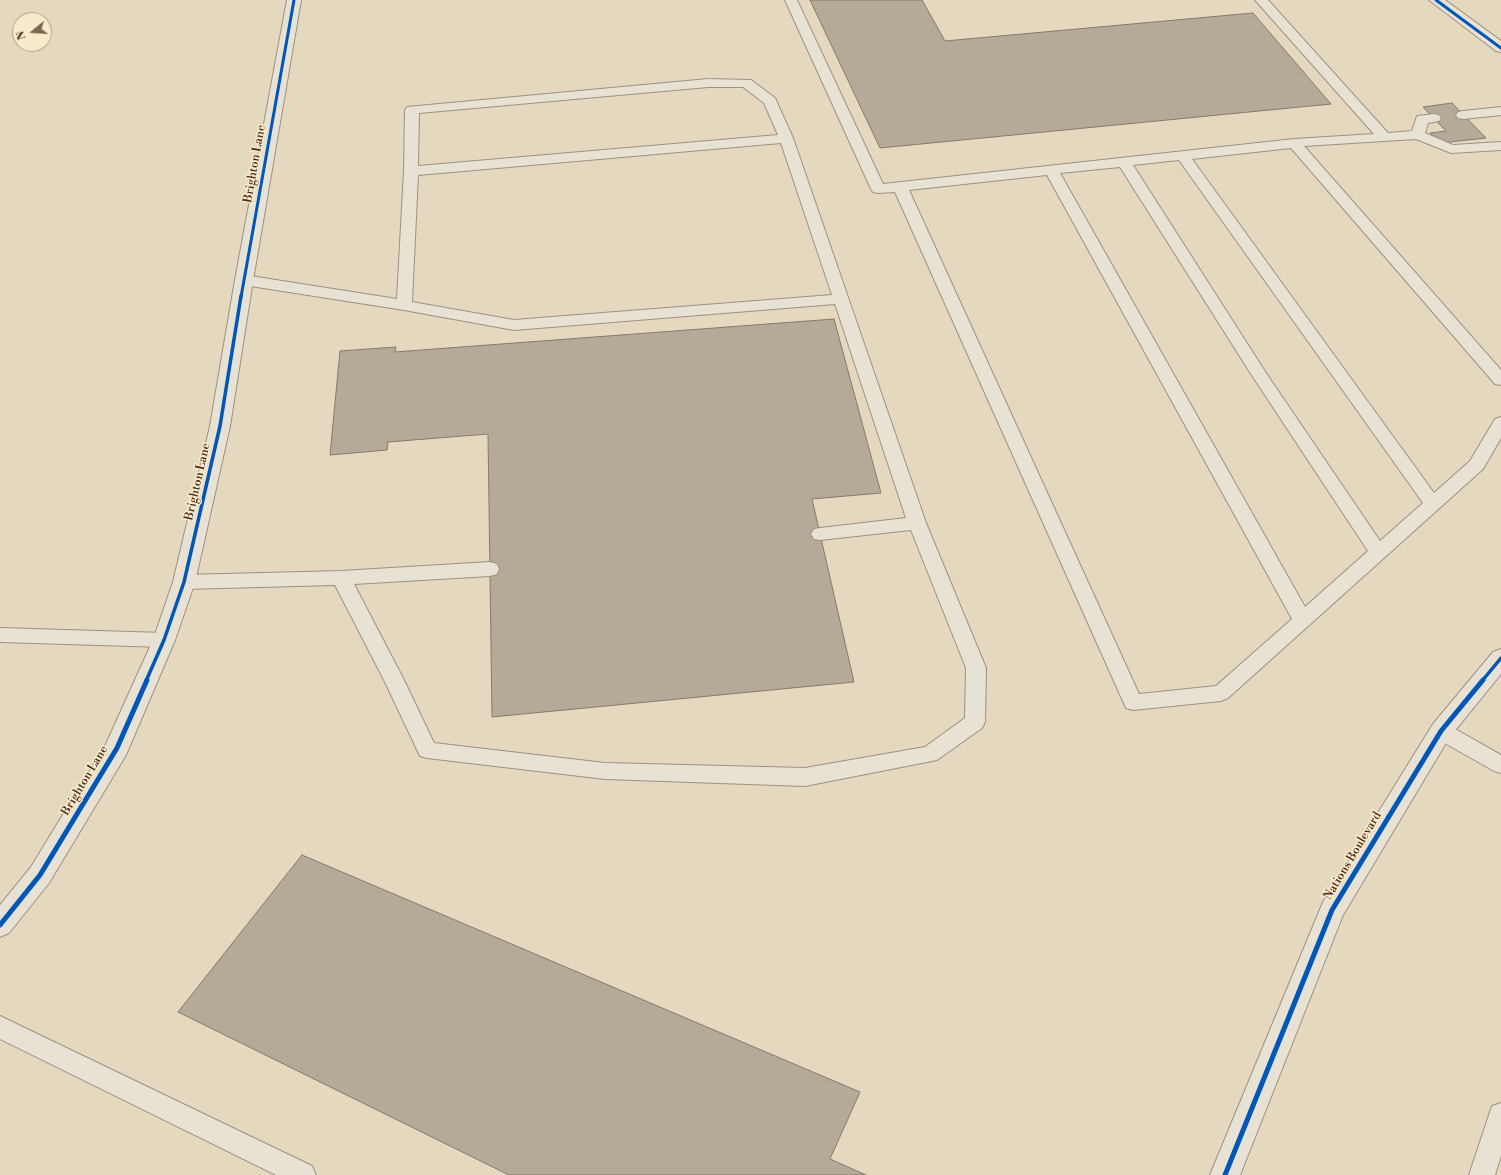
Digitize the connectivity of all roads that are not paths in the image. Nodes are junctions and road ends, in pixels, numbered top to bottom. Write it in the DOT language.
graph roads {
  1 [pos="294,0"];
  2 [pos="791,0"];
  3 [pos="1261,0"];
  4 [pos="1436,0"];
  5 [pos="1501,48"];
  6 [pos="1501,111"];
  7 [pos="1463,114"];
  8 [pos="1434,118"];
  9 [pos="1418,135"];
  10 [pos="1384,137"];
  11 [pos="786,138"];
  12 [pos="1294,143"];
  13 [pos="1501,146"];
  14 [pos="1183,156"];
  15 [pos="1124,162"];
  16 [pos="1051,170"];
  17 [pos="411,171"];
  18 [pos="900,187"];
  19 [pos="244,280"];
  20 [pos="840,299"];
  21 [pos="404,305"];
  22 [pos="1501,380"];
  23 [pos="1501,423"];
  24 [pos="1433,504"];
  25 [pos="917,523"];
  26 [pos="820,534"];
  27 [pos="1379,553"];
  28 [pos="490,569"];
  29 [pos="341,578"];
  30 [pos="184,582"];
  31 [pos="1302,621"];
  32 [pos="0,635"];
  33 [pos="164,640"];
  34 [pos="1501,658"];
  35 [pos="1440,731"];
  36 [pos="1501,765"];
  37 [pos="0,925"];
  38 [pos="0,1026"];
  39 [pos="1501,1115"];
  40 [pos="303,1175"];
  41 [pos="1225,1175"];
  42 [pos="1482,1175"];
  1 -- 19 [label="street, Brighton Lane"];
  2 -- 18 [label="lane"];
  3 -- 10 [label="lane"];
  4 -- 5 [label="street"];
  6 -- 7 [label="lane"];
  8 -- 9 [label="lane"];
  9 -- 10 [label="lane"];
  9 -- 13 [label="lane"];
  10 -- 12 [label="lane"];
  11 -- 17 [label="lane"];
  11 -- 17 [label="lane"];
  11 -- 20 [label="lane"];
  12 -- 14 [label="lane"];
  12 -- 22 [label="lane"];
  14 -- 15 [label="lane"];
  14 -- 24 [label="lane"];
  15 -- 16 [label="lane"];
  15 -- 27 [label="lane"];
  16 -- 18 [label="lane"];
  16 -- 31 [label="lane"];
  17 -- 21 [label="lane"];
  18 -- 31 [label="lane"];
  19 -- 21 [label="lane"];
  19 -- 30 [label="street, Brighton Lane"];
  20 -- 21 [label="lane"];
  20 -- 25 [label="lane"];
  23 -- 24 [label="lane"];
  24 -- 27 [label="lane"];
  25 -- 26 [label="lane"];
  25 -- 29 [label="lane"];
  27 -- 31 [label="lane"];
  28 -- 29 [label="lane"];
  29 -- 30 [label="lane"];
  30 -- 33 [label="street, Brighton Lane"];
  32 -- 33 [label="lane"];
  33 -- 37 [label="street, Brighton Lane"];
  34 -- 35 [label="street, Nations Boulevard"];
  35 -- 36 [label="lane"];
  35 -- 41 [label="street, Nations Boulevard"];
  38 -- 40 [label="lane"];
  39 -- 42 [label="lane"];
}
